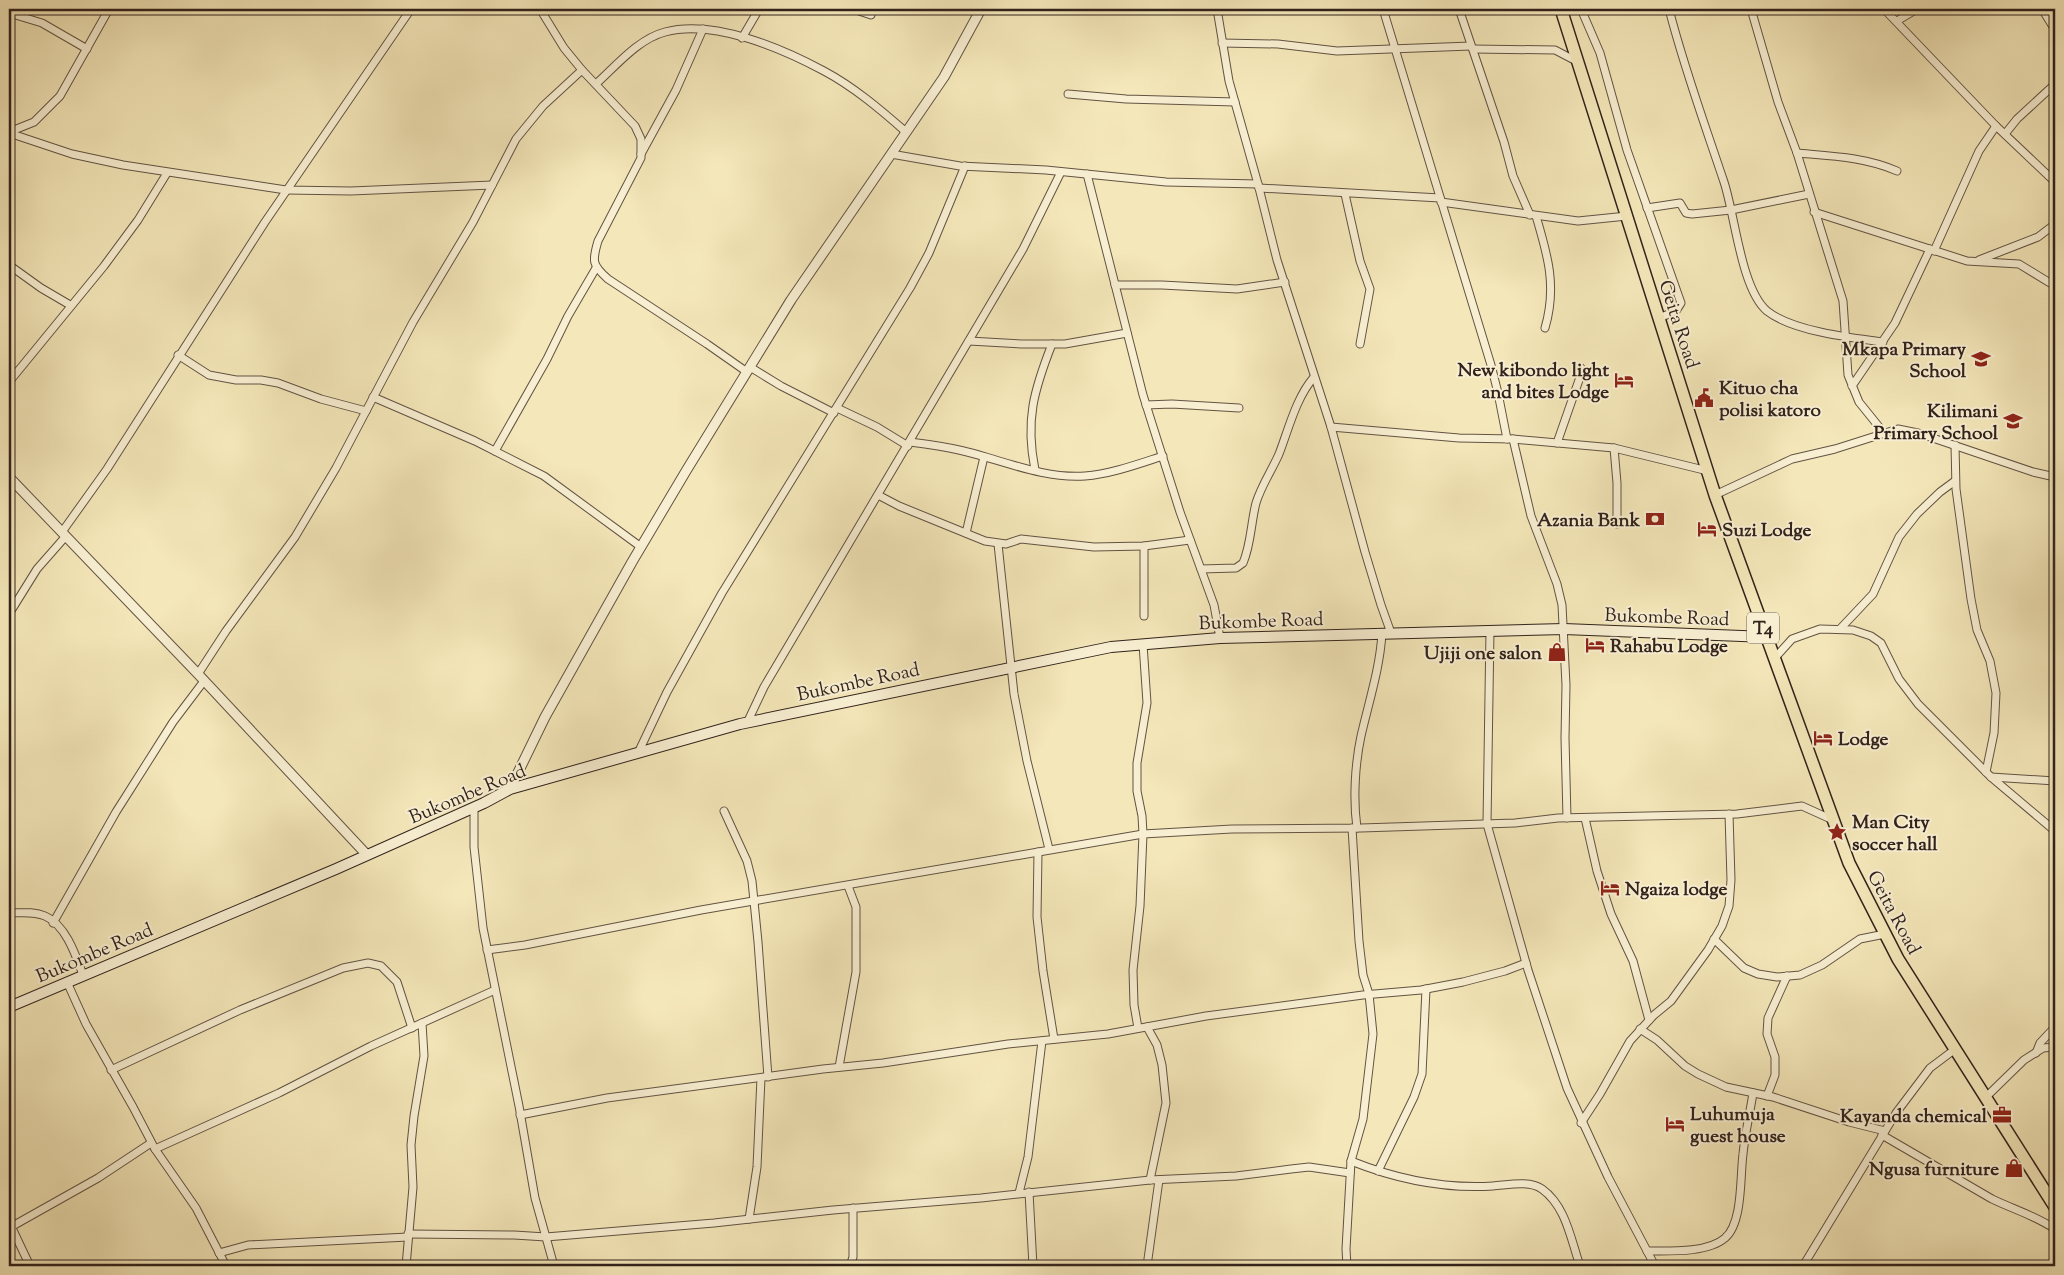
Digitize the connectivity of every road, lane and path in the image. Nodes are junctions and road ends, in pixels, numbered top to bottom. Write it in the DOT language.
graph roads {
  1 [pos="109,9"];
  2 [pos="411,9"];
  3 [pos="540,9"];
  4 [pos="759,9"];
  5 [pos="853,9"];
  6 [pos="981,9"];
  7 [pos="1217,9"];
  8 [pos="1382,9"];
  9 [pos="1459,9"];
  10 [pos="1561,9"];
  11 [pos="1581,9"];
  12 [pos="1669,9"];
  13 [pos="1751,9"];
  14 [pos="1884,9"];
  15 [pos="1917,9"];
  16 [pos="2042,9"];
  17 [pos="9,13"];
  18 [pos="871,15"];
  19 [pos="1897,22"];
  20 [pos="703,29"];
  21 [pos="2055,30"];
  22 [pos="742,38"];
  23 [pos="1222,42"];
  24 [pos="1472,47"];
  25 [pos="1394,48"];
  26 [pos="87,49"];
  27 [pos="1578,62"];
  28 [pos="582,70"];
  29 [pos="596,84"];
  30 [pos="2055,84"];
  31 [pos="1068,94"];
  32 [pos="1235,102"];
  33 [pos="1996,126"];
  34 [pos="906,132"];
  35 [pos="9,133"];
  36 [pos="2004,134"];
  37 [pos="1796,153"];
  38 [pos="891,154"];
  39 [pos="641,155"];
  40 [pos="965,166"];
  41 [pos="1897,171"];
  42 [pos="1061,172"];
  43 [pos="167,173"];
  44 [pos="1087,174"];
  45 [pos="2055,182"];
  46 [pos="492,184"];
  47 [pos="1259,186"];
  48 [pos="286,190"];
  49 [pos="1345,194"];
  50 [pos="1809,194"];
  51 [pos="1440,200"];
  52 [pos="1647,208"];
  53 [pos="1731,210"];
  54 [pos="1814,212"];
  55 [pos="1533,215"];
  56 [pos="1627,216"];
  57 [pos="2055,224"];
  58 [pos="1932,250"];
  59 [pos="1976,261"];
  60 [pos="9,265"];
  61 [pos="596,268"];
  62 [pos="1285,282"];
  63 [pos="1115,285"];
  64 [pos="2055,286"];
  65 [pos="70,305"];
  66 [pos="1659,318"];
  67 [pos="1545,328"];
  68 [pos="1127,333"];
  69 [pos="1846,337"];
  70 [pos="969,341"];
  71 [pos="1883,342"];
  72 [pos="1052,344"];
  73 [pos="1360,344"];
  74 [pos="178,355"];
  75 [pos="1581,368"];
  76 [pos="748,370"];
  77 [pos="1314,377"];
  78 [pos="9,382"];
  79 [pos="1852,386"];
  80 [pos="373,397"];
  81 [pos="1146,405"];
  82 [pos="1239,408"];
  83 [pos="835,410"];
  84 [pos="366,411"];
  85 [pos="1331,427"];
  86 [pos="1884,433"];
  87 [pos="1510,439"];
  88 [pos="1557,443"];
  89 [pos="909,444"];
  90 [pos="1955,445"];
  91 [pos="1614,448"];
  92 [pos="495,450"];
  93 [pos="1163,456"];
  94 [pos="984,457"];
  95 [pos="1035,470"];
  96 [pos="1708,471"];
  97 [pos="2055,476"];
  98 [pos="9,477"];
  99 [pos="1956,481"];
  100 [pos="878,495"];
  101 [pos="1715,495"];
  102 [pos="1617,524"];
  103 [pos="966,533"];
  104 [pos="64,534"];
  105 [pos="1190,540"];
  106 [pos="998,544"];
  107 [pos="641,546"];
  108 [pos="1144,546"];
  109 [pos="1201,569"];
  110 [pos="9,614"];
  111 [pos="1144,616"];
  112 [pos="1564,629"];
  113 [pos="1840,629"];
  114 [pos="1490,630"];
  115 [pos="1387,633"];
  116 [pos="1767,637"];
  117 [pos="1220,638"];
  118 [pos="1144,644"];
  119 [pos="1774,659"];
  120 [pos="1011,666"];
  121 [pos="201,678"];
  122 [pos="747,723"];
  123 [pos="638,753"];
  124 [pos="1986,772"];
  125 [pos="1991,778"];
  126 [pos="2055,781"];
  127 [pos="510,789"];
  128 [pos="474,808"];
  129 [pos="724,811"];
  130 [pos="1729,814"];
  131 [pos="1567,818"];
  132 [pos="1585,818"];
  133 [pos="1833,820"];
  134 [pos="1488,824"];
  135 [pos="1354,828"];
  136 [pos="2055,831"];
  137 [pos="1142,834"];
  138 [pos="1049,849"];
  139 [pos="1038,852"];
  140 [pos="366,855"];
  141 [pos="848,886"];
  142 [pos="755,901"];
  143 [pos="9,913"];
  144 [pos="53,923"];
  145 [pos="1885,934"];
  146 [pos="1714,939"];
  147 [pos="487,950"];
  148 [pos="1526,963"];
  149 [pos="83,975"];
  150 [pos="1788,976"];
  151 [pos="68,982"];
  152 [pos="1426,989"];
  153 [pos="495,990"];
  154 [pos="1369,994"];
  155 [pos="9,1007"];
  156 [pos="1649,1020"];
  157 [pos="422,1023"];
  158 [pos="1147,1027"];
  159 [pos="2055,1027"];
  160 [pos="412,1028"];
  161 [pos="1138,1028"];
  162 [pos="1640,1029"];
  163 [pos="1054,1039"];
  164 [pos="1042,1040"];
  165 [pos="2055,1047"];
  166 [pos="1954,1050"];
  167 [pos="2036,1053"];
  168 [pos="839,1067"];
  169 [pos="111,1070"];
  170 [pos="764,1077"];
  171 [pos="1753,1093"];
  172 [pos="1767,1096"];
  173 [pos="1985,1098"];
  174 [pos="520,1115"];
  175 [pos="1581,1123"];
  176 [pos="1884,1133"];
  177 [pos="153,1146"];
  178 [pos="1351,1161"];
  179 [pos="1378,1171"];
  180 [pos="1350,1173"];
  181 [pos="1150,1180"];
  182 [pos="1160,1180"];
  183 [pos="1029,1192"];
  184 [pos="1019,1194"];
  185 [pos="853,1208"];
  186 [pos="2055,1208"];
  187 [pos="750,1219"];
  188 [pos="10,1227"];
  189 [pos="2055,1229"];
  190 [pos="408,1235"];
  191 [pos="546,1237"];
  192 [pos="1647,1251"];
  193 [pos="219,1253"];
  194 [pos="30,1266"];
  195 [pos="226,1266"];
  196 [pos="406,1266"];
  197 [pos="554,1266"];
  198 [pos="850,1266"];
  199 [pos="1033,1266"];
  200 [pos="1147,1266"];
  201 [pos="1347,1266"];
  202 [pos="1580,1266"];
  203 [pos="1655,1266"];
  204 [pos="1803,1266"];
  1 -- 26 [label="street"];
  2 -- 48 [label="street"];
  3 -- 28 [label="street"];
  4 -- 22 [label="street"];
  5 -- 18 [label="street"];
  6 -- 34 [label="street"];
  7 -- 23 [label="street"];
  8 -- 25 [label="street"];
  9 -- 24 [label="street"];
  10 -- 27 [label="highway, Geita Road / T4"];
  11 -- 52 [label="street"];
  12 -- 53 [label="street"];
  13 -- 37 [label="street"];
  14 -- 19 [label="street"];
  15 -- 19 [label="street"];
  16 -- 21 [label="street"];
  17 -- 26 [label="street"];
  19 -- 33 [label="street"];
  20 -- 22 [label="street"];
  20 -- 29 [label="street"];
  20 -- 39 [label="street"];
  22 -- 34 [label="street"];
  23 -- 25 [label="street"];
  23 -- 32 [label="street"];
  24 -- 25 [label="street"];
  24 -- 27 [label="street"];
  24 -- 55 [label="street"];
  25 -- 51 [label="street"];
  26 -- 35 [label="street"];
  27 -- 56 [label="highway, Geita Road / T4"];
  28 -- 29 [label="street"];
  28 -- 46 [label="street"];
  29 -- 39 [label="street"];
  30 -- 36 [label="street"];
  31 -- 32 [label="street"];
  32 -- 47 [label="street"];
  33 -- 36 [label="street"];
  33 -- 58 [label="street"];
  34 -- 38 [label="street"];
  35 -- 43 [label="street"];
  36 -- 45 [label="street"];
  37 -- 41 [label="street"];
  37 -- 50 [label="street"];
  38 -- 40 [label="street"];
  38 -- 76 [label="street"];
  39 -- 61 [label="street"];
  40 -- 42 [label="street"];
  40 -- 83 [label="street"];
  42 -- 44 [label="street"];
  42 -- 70 [label="street"];
  43 -- 48 [label="street"];
  43 -- 65 [label="street"];
  44 -- 47 [label="street"];
  44 -- 63 [label="street"];
  46 -- 48 [label="street"];
  46 -- 80 [label="street"];
  47 -- 49 [label="street"];
  47 -- 62 [label="street"];
  48 -- 74 [label="street"];
  49 -- 51 [label="street"];
  49 -- 73 [label="street"];
  50 -- 53 [label="street"];
  50 -- 54 [label="street"];
  51 -- 55 [label="street"];
  51 -- 87 [label="street"];
  52 -- 53 [label="street"];
  52 -- 66 [label="street"];
  53 -- 69 [label="street"];
  54 -- 58 [label="street"];
  54 -- 69 [label="street"];
  55 -- 56 [label="street"];
  55 -- 67 [label="street"];
  56 -- 66 [label="highway, Geita Road / T4"];
  57 -- 59 [label="street"];
  58 -- 59 [label="street"];
  58 -- 71 [label="street"];
  59 -- 64 [label="street"];
  60 -- 65 [label="street"];
  61 -- 76 [label="street"];
  61 -- 92 [label="street"];
  62 -- 63 [label="street"];
  62 -- 77 [label="street"];
  63 -- 68 [label="street"];
  65 -- 78 [label="street"];
  66 -- 96 [label="highway, Geita Road / T4"];
  68 -- 72 [label="street"];
  68 -- 81 [label="street"];
  69 -- 71 [label="street"];
  69 -- 79 [label="street"];
  70 -- 72 [label="street"];
  70 -- 89 [label="street"];
  71 -- 79 [label="street"];
  72 -- 95 [label="street"];
  74 -- 84 [label="street"];
  74 -- 104 [label="street"];
  75 -- 88 [label="street"];
  76 -- 83 [label="street"];
  76 -- 107 [label="street"];
  77 -- 85 [label="street"];
  77 -- 109 [label="street"];
  79 -- 86 [label="street"];
  80 -- 84 [label="street"];
  80 -- 92 [label="street"];
  81 -- 82 [label="street"];
  81 -- 93 [label="street"];
  83 -- 89 [label="street"];
  83 -- 123 [label="street"];
  84 -- 121 [label="street"];
  85 -- 87 [label="street"];
  85 -- 115 [label="street"];
  86 -- 90 [label="street"];
  86 -- 101 [label="street"];
  87 -- 88 [label="street"];
  87 -- 112 [label="street"];
  88 -- 91 [label="street"];
  89 -- 94 [label="street"];
  89 -- 100 [label="street"];
  90 -- 97 [label="street"];
  90 -- 99 [label="street"];
  91 -- 96 [label="street"];
  91 -- 102 [label="street"];
  92 -- 107 [label="street"];
  93 -- 95 [label="street"];
  93 -- 105 [label="street"];
  94 -- 95 [label="street"];
  94 -- 103 [label="street"];
  96 -- 101 [label="highway, Geita Road / T4"];
  98 -- 104 [label="street"];
  99 -- 113 [label="street"];
  99 -- 124 [label="street"];
  100 -- 103 [label="street"];
  100 -- 122 [label="street"];
  101 -- 116 [label="highway, Geita Road / T4"];
  103 -- 106 [label="street"];
  104 -- 110 [label="street"];
  104 -- 121 [label="street"];
  105 -- 108 [label="street"];
  105 -- 109 [label="street"];
  106 -- 108 [label="street"];
  106 -- 120 [label="street"];
  107 -- 127 [label="street"];
  108 -- 111 [label="street"];
  109 -- 117 [label="street"];
  112 -- 114 [label="main road, Bukombe Road"];
  112 -- 116 [label="main road, Bukombe Road"];
  112 -- 131 [label="street"];
  113 -- 119 [label="street"];
  113 -- 124 [label="street"];
  114 -- 115 [label="main road, Bukombe Road"];
  114 -- 134 [label="street"];
  115 -- 117 [label="main road, Bukombe Road"];
  115 -- 135 [label="street"];
  116 -- 119 [label="highway, Geita Road / T4"];
  117 -- 118 [label="main road, Bukombe Road"];
  118 -- 120 [label="main road, Bukombe Road"];
  118 -- 137 [label="street"];
  119 -- 133 [label="highway, Geita Road / T4"];
  120 -- 122 [label="main road, Bukombe Road"];
  120 -- 138 [label="street"];
  121 -- 140 [label="street"];
  121 -- 144 [label="street"];
  122 -- 123 [label="main road, Bukombe Road"];
  123 -- 127 [label="main road, Bukombe Road"];
  124 -- 125 [label="street"];
  125 -- 126 [label="street"];
  125 -- 136 [label="street"];
  127 -- 128 [label="main road, Bukombe Road"];
  128 -- 140 [label="main road, Bukombe Road"];
  128 -- 147 [label="street"];
  129 -- 142 [label="street"];
  130 -- 132 [label="street"];
  130 -- 133 [label="street"];
  130 -- 146 [label="street"];
  131 -- 132 [label="street"];
  131 -- 134 [label="street"];
  132 -- 156 [label="street"];
  133 -- 145 [label="highway, Geita Road / T4"];
  134 -- 135 [label="street"];
  134 -- 148 [label="street"];
  135 -- 137 [label="street"];
  135 -- 154 [label="street"];
  137 -- 138 [label="street"];
  137 -- 161 [label="street"];
  138 -- 139 [label="street"];
  139 -- 141 [label="street"];
  139 -- 163 [label="street"];
  140 -- 149 [label="main road, Bukombe Road"];
  141 -- 142 [label="street"];
  141 -- 168 [label="street"];
  142 -- 147 [label="street"];
  142 -- 170 [label="street"];
  143 -- 144 [label="street"];
  144 -- 149 [label="street"];
  145 -- 150 [label="street"];
  145 -- 166 [label="highway, Geita Road / T4"];
  146 -- 150 [label="street"];
  146 -- 156 [label="street"];
  147 -- 153 [label="street"];
  148 -- 152 [label="street"];
  148 -- 175 [label="street"];
  149 -- 151 [label="main road, Bukombe Road"];
  150 -- 172 [label="street"];
  151 -- 155 [label="main road, Bukombe Road"];
  151 -- 169 [label="street"];
  152 -- 154 [label="street"];
  152 -- 179 [label="street"];
  153 -- 157 [label="street"];
  153 -- 174 [label="street"];
  154 -- 158 [label="street"];
  154 -- 178 [label="street"];
  156 -- 162 [label="street"];
  157 -- 160 [label="street"];
  157 -- 190 [label="street"];
  158 -- 161 [label="street"];
  158 -- 181 [label="street"];
  159 -- 167 [label="street"];
  160 -- 169 [label="street"];
  160 -- 177 [label="street"];
  161 -- 163 [label="street"];
  162 -- 171 [label="street"];
  162 -- 175 [label="street"];
  163 -- 164 [label="street"];
  164 -- 168 [label="street"];
  164 -- 184 [label="street"];
  165 -- 167 [label="street"];
  166 -- 173 [label="highway, Geita Road / T4"];
  166 -- 176 [label="street"];
  167 -- 173 [label="street"];
  168 -- 170 [label="street"];
  169 -- 177 [label="street"];
  170 -- 174 [label="street"];
  170 -- 187 [label="street"];
  171 -- 172 [label="street"];
  171 -- 192 [label="street"];
  172 -- 176 [label="street"];
  173 -- 186 [label="highway, Geita Road / T4"];
  174 -- 191 [label="street"];
  175 -- 192 [label="street"];
  176 -- 189 [label="street"];
  176 -- 204 [label="street"];
  177 -- 188 [label="street"];
  177 -- 193 [label="street"];
  178 -- 179 [label="street"];
  178 -- 180 [label="street"];
  179 -- 202 [label="street"];
  180 -- 182 [label="street"];
  180 -- 201 [label="street"];
  181 -- 182 [label="street"];
  181 -- 183 [label="street"];
  182 -- 200 [label="street"];
  183 -- 184 [label="street"];
  183 -- 199 [label="street"];
  184 -- 185 [label="street"];
  185 -- 187 [label="street"];
  185 -- 198 [label="street"];
  187 -- 191 [label="street"];
  188 -- 194 [label="street"];
  190 -- 191 [label="street"];
  190 -- 193 [label="street"];
  190 -- 196 [label="street"];
  191 -- 197 [label="street"];
  192 -- 203 [label="street"];
  193 -- 195 [label="street"];
}
